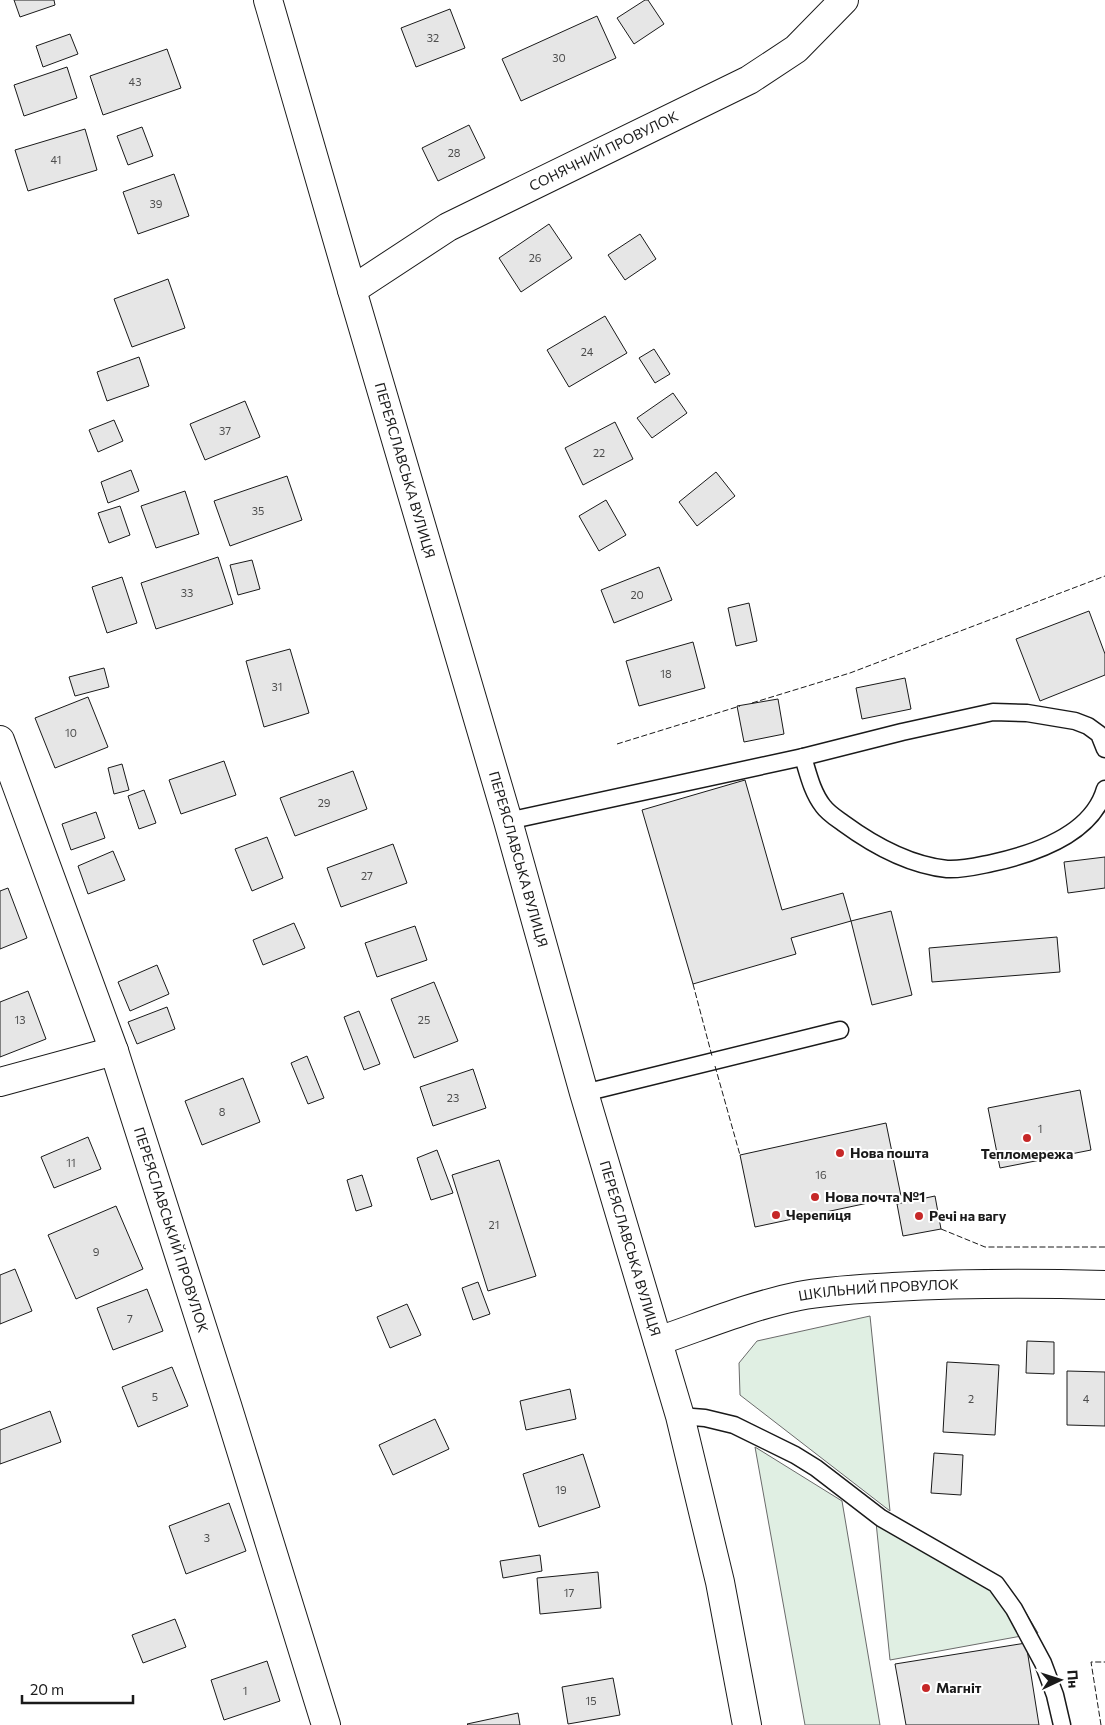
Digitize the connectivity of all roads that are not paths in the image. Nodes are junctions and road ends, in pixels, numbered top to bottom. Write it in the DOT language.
graph roads {
  1 [pos="268,0"];
  2 [pos="844,0"];
  3 [pos="352,290"];
  4 [pos="0,740"];
  5 [pos="1105,749"];
  6 [pos="803,757"];
  7 [pos="1105,789"];
  8 [pos="508,821"];
  9 [pos="840,1030"];
  10 [pos="114,1052"];
  11 [pos="0,1082"];
  12 [pos="584,1093"];
  13 [pos="1105,1286"];
  14 [pos="658,1341"];
  15 [pos="680,1416"];
  16 [pos="326,1725"];
  17 [pos="747,1725"];
  18 [pos="1062,1725"];
  1 -- 3 [label="street, ПЕРЕЯСЛАВСЬКА ВУЛИЦЯ"];
  2 -- 3 [label="street, СОНЯЧНИЙ ПРОВУЛОК"];
  3 -- 8 [label="street, ПЕРЕЯСЛАВСЬКА ВУЛИЦЯ"];
  4 -- 10 [label="street, ПЕРЕЯСЛАВСЬКИЙ ПРОВУЛОК"];
  5 -- 6 [label="lane"];
  6 -- 7 [label="lane"];
  6 -- 8 [label="lane"];
  8 -- 12 [label="street, ПЕРЕЯСЛАВСЬКА ВУЛИЦЯ"];
  9 -- 12 [label="lane"];
  10 -- 11 [label="street"];
  10 -- 16 [label="street, ПЕРЕЯСЛАВСЬКИЙ ПРОВУЛОК"];
  12 -- 14 [label="street, ПЕРЕЯСЛАВСЬКА ВУЛИЦЯ"];
  13 -- 14 [label="street, ШКІЛЬНИЙ ПРОВУЛОК"];
  14 -- 15 [label="street, ПЕРЕЯСЛАВСЬКА ВУЛИЦЯ"];
  15 -- 17 [label="street, ПЕРЕЯСЛАВСЬКА ВУЛИЦЯ"];
  15 -- 18 [label="lane"];
}
